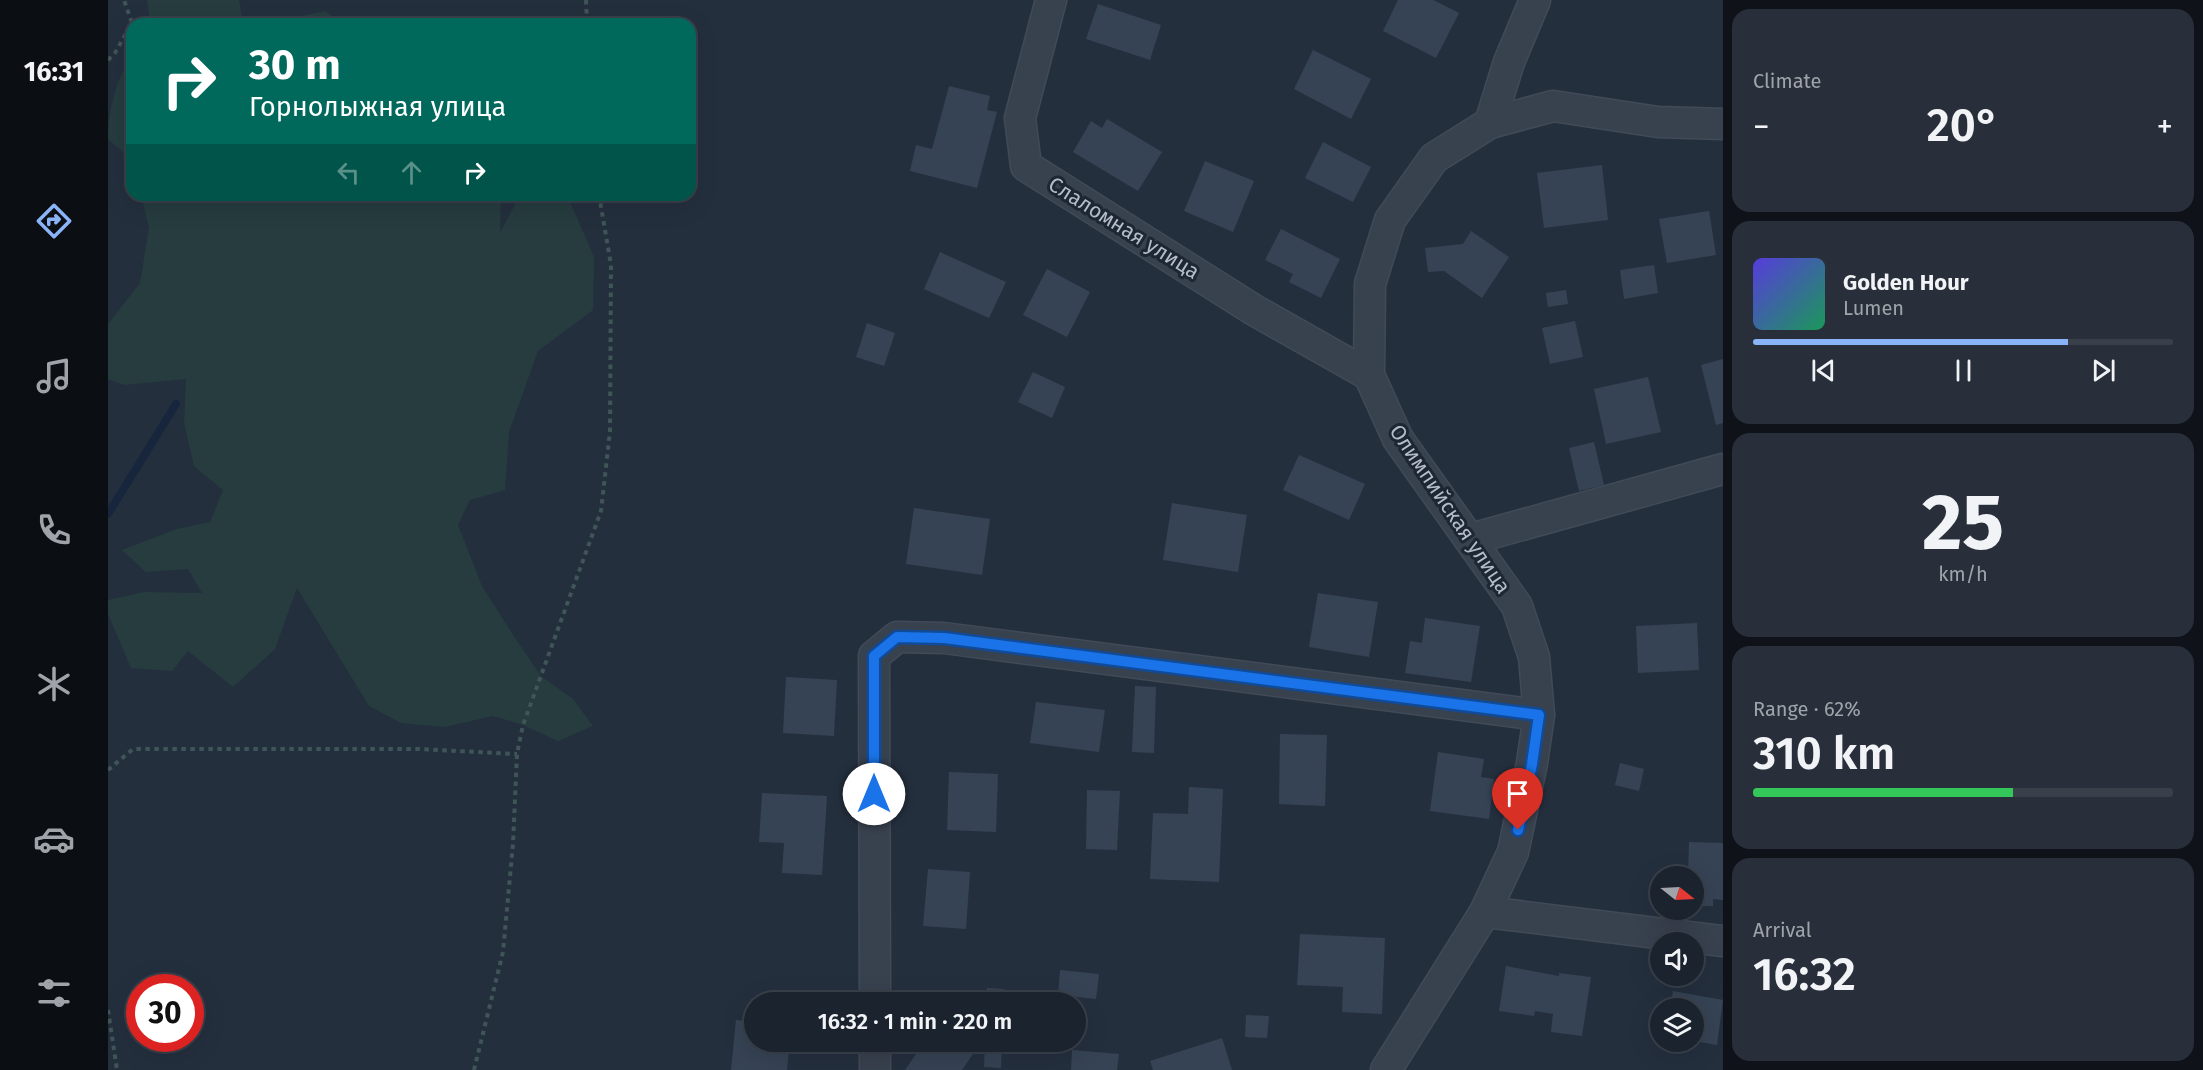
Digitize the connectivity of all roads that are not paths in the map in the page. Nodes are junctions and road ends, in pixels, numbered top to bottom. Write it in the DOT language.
graph roads {
  1 [pos="1051,0"];
  2 [pos="1535,0"];
  3 [pos="1490,123"];
  4 [pos="1723,124"];
  5 [pos="1369,375"];
  6 [pos="1723,469"];
  7 [pos="1471,539"];
  8 [pos="1539,715"];
  9 [pos="1485,912"];
  10 [pos="1723,941"];
  11 [pos="875,992"];
  12 [pos="875,1052"];
  13 [pos="875,1070"];
  14 [pos="1386,1070"];
  1 -- 5 [label="street, Слаломная улица"];
  2 -- 3 [label="street"];
  3 -- 4 [label="street, Олимпийская улица"];
  3 -- 5 [label="street, Олимпийская улица"];
  5 -- 7 [label="street, Олимпийская улица"];
  6 -- 7 [label="street"];
  7 -- 8 [label="street, Олимпийская улица"];
  8 -- 9 [label="street, Олимпийская улица"];
  8 -- 11 [label="street"];
  9 -- 10 [label="street"];
  9 -- 14 [label="street, Олимпийская улица"];
  12 -- 13 [label="street"];
}
